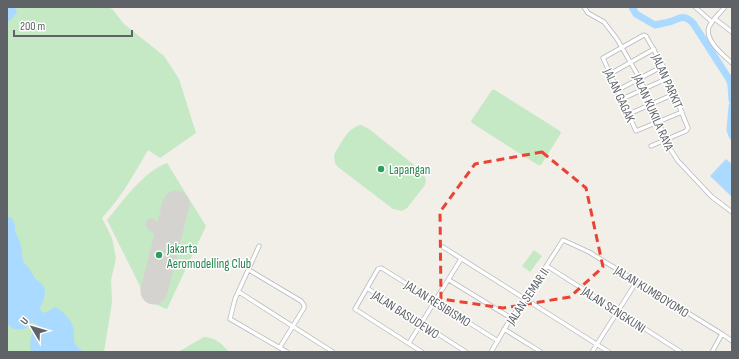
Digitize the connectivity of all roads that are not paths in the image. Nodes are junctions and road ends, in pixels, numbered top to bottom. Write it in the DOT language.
graph roads {
  1 [pos="584,7"];
  2 [pos="695,7"];
  3 [pos="725,7"];
  4 [pos="714,20"];
  5 [pos="732,32"];
  6 [pos="622,47"];
  7 [pos="654,50"];
  8 [pos="631,63"];
  9 [pos="732,63"];
  10 [pos="663,66"];
  11 [pos="610,74"];
  12 [pos="668,78"];
  13 [pos="640,79"];
  14 [pos="645,88"];
  15 [pos="618,90"];
  16 [pos="674,94"];
  17 [pos="622,98"];
  18 [pos="651,105"];
  19 [pos="682,112"];
  20 [pos="629,114"];
  21 [pos="658,122"];
  22 [pos="665,139"];
  23 [pos="650,146"];
  24 [pos="732,212"];
  25 [pos="563,240"];
  26 [pos="259,246"];
  27 [pos="443,247"];
  28 [pos="461,259"];
  29 [pos="547,266"];
  30 [pos="249,270"];
  31 [pos="449,280"];
  32 [pos="637,281"];
  33 [pos="367,288"];
  34 [pos="239,292"];
  35 [pos="525,299"];
  36 [pos="435,302"];
  37 [pos="618,311"];
  38 [pos="511,318"];
  39 [pos="422,323"];
  40 [pos="293,326"];
  41 [pos="504,330"];
  42 [pos="722,334"];
  43 [pos="498,341"];
  44 [pos="732,341"];
  45 [pos="409,343"];
  46 [pos="597,344"];
  47 [pos="280,347"];
  48 [pos="287,352"];
  49 [pos="333,352"];
  50 [pos="422,352"];
  51 [pos="466,352"];
  52 [pos="491,352"];
  53 [pos="541,352"];
  54 [pos="592,352"];
  55 [pos="609,352"];
  56 [pos="681,352"];
  57 [pos="712,352"];
  1 -- 6 [label="street, JALAN KUKILA RAYA"];
  2 -- 4 [label="street"];
  3 -- 4 [label="street"];
  4 -- 5 [label="street"];
  4 -- 9 [label="street"];
  6 -- 7 [label="street, JALAN PARKIT"];
  6 -- 8 [label="street, JALAN KUKILA RAYA"];
  6 -- 11 [label="street, JALAN GAGAK"];
  7 -- 8 [label="street"];
  7 -- 10 [label="street, JALAN PARKIT"];
  8 -- 11 [label="street"];
  8 -- 13 [label="street, JALAN KUKILA RAYA"];
  10 -- 12 [label="street, JALAN PARKIT"];
  10 -- 13 [label="street"];
  11 -- 15 [label="street, JALAN GAGAK"];
  12 -- 14 [label="street"];
  12 -- 16 [label="street, JALAN PARKIT"];
  13 -- 14 [label="street, JALAN KUKILA RAYA"];
  13 -- 15 [label="street"];
  14 -- 17 [label="street"];
  14 -- 18 [label="street, JALAN KUKILA RAYA"];
  15 -- 17 [label="street, JALAN GAGAK"];
  16 -- 18 [label="street"];
  16 -- 19 [label="street, JALAN PARKIT"];
  17 -- 20 [label="street, JALAN GAGAK"];
  18 -- 20 [label="street"];
  18 -- 21 [label="street, JALAN KUKILA RAYA"];
  19 -- 21 [label="street"];
  19 -- 22 [label="street, JALAN PARKIT"];
  20 -- 21 [label="street, JALAN GAGAK"];
  21 -- 22 [label="street, JALAN KUKILA RAYA"];
  22 -- 23 [label="street"];
  22 -- 24 [label="street, JALAN KUKILA RAYA"];
  25 -- 29 [label="street, JALAN SEMAR II"];
  25 -- 32 [label="street, JALAN KUMBOYOMO"];
  26 -- 30 [label="street"];
  27 -- 28 [label="street"];
  28 -- 31 [label="street"];
  28 -- 35 [label="street"];
  29 -- 35 [label="street, JALAN SEMAR II"];
  29 -- 37 [label="street, JALAN SENGKUNI"];
  30 -- 34 [label="street"];
  30 -- 40 [label="street"];
  31 -- 36 [label="street"];
  31 -- 38 [label="street"];
  32 -- 37 [label="street"];
  32 -- 42 [label="street, JALAN KUMBOYOMO"];
  33 -- 36 [label="street, JALAN RESIBISMO"];
  33 -- 39 [label="street, JALAN BASUDEWO"];
  33 -- 45 [label="street"];
  34 -- 40 [label="street"];
  34 -- 47 [label="street"];
  35 -- 38 [label="street, JALAN SEMAR II"];
  35 -- 46 [label="street"];
  36 -- 39 [label="street"];
  36 -- 43 [label="street, JALAN RESIBISMO"];
  37 -- 46 [label="street"];
  37 -- 56 [label="street, JALAN SENGKUNI"];
  38 -- 41 [label="street, JALAN SEMAR II"];
  39 -- 45 [label="street"];
  39 -- 51 [label="street, JALAN BASUDEWO"];
  40 -- 47 [label="street"];
  40 -- 49 [label="street"];
  41 -- 43 [label="street, JALAN SEMAR II"];
  41 -- 53 [label="street"];
  42 -- 44 [label="street, JALAN KUMBOYOMO"];
  42 -- 57 [label="street"];
  43 -- 52 [label="street, JALAN SEMAR II"];
  45 -- 50 [label="street"];
  46 -- 54 [label="street"];
  46 -- 55 [label="street"];
  47 -- 48 [label="street"];
}
